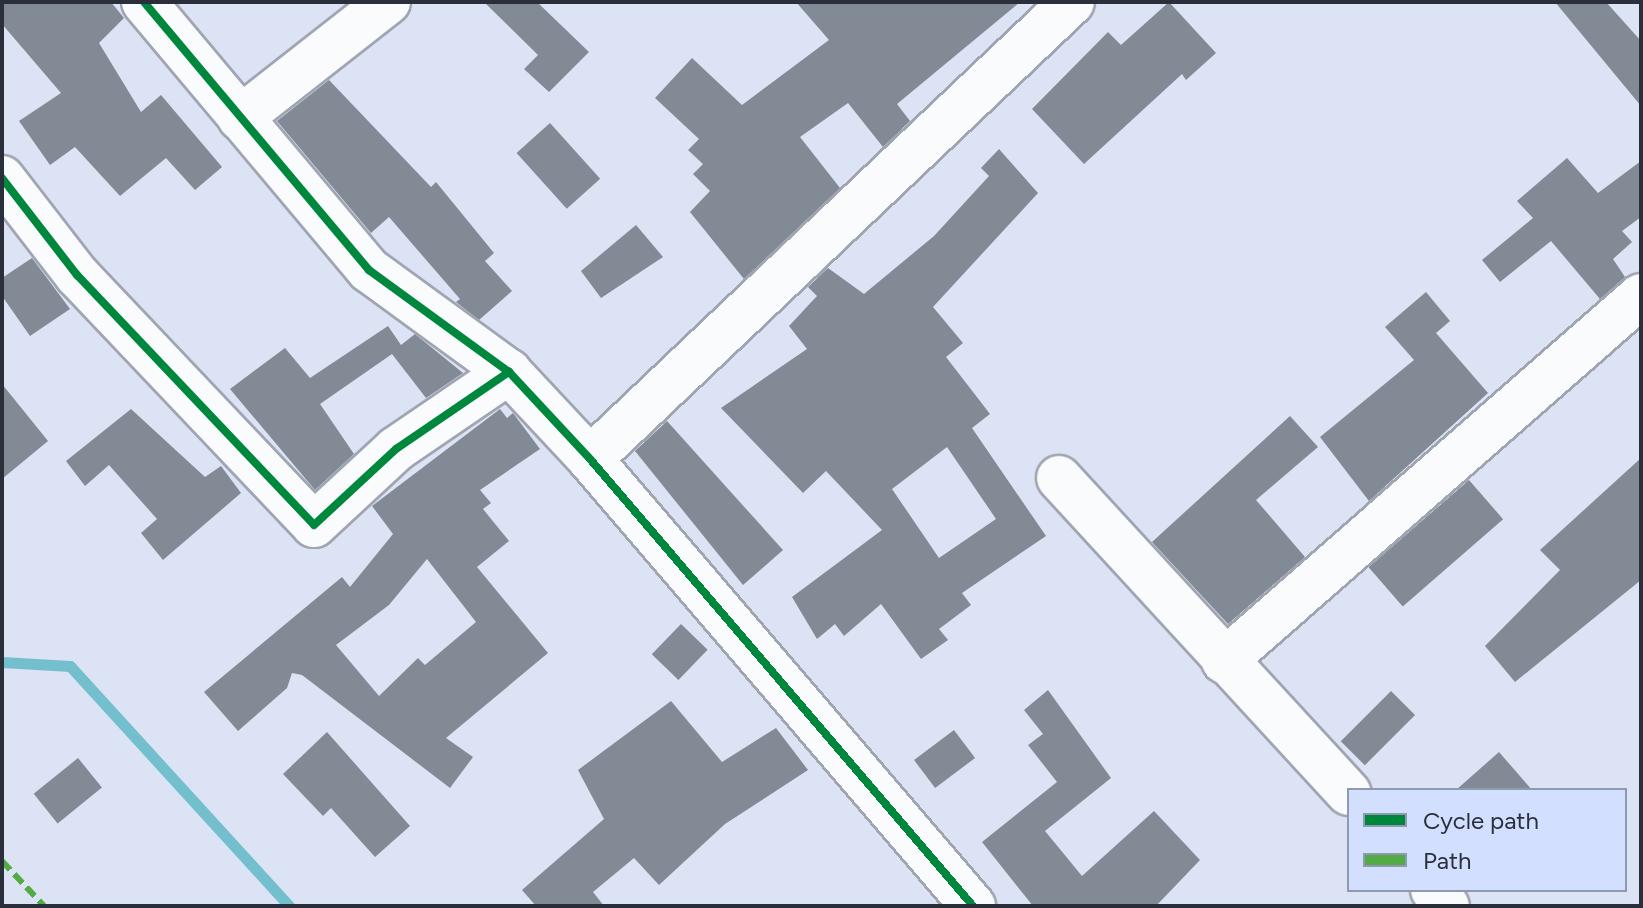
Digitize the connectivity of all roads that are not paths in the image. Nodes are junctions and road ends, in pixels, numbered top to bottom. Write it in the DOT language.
graph roads {
  1 [pos="144,2"];
  2 [pos="388,2"];
  3 [pos="1072,2"];
  4 [pos="240,118"];
  5 [pos="2,178"];
  6 [pos="1641,296"];
  7 [pos="509,372"];
  8 [pos="590,459"];
  9 [pos="1059,478"];
  10 [pos="1224,661"];
  11 [pos="1347,791"];
  12 [pos="973,906"];
  1 -- 4 [label="street"];
  2 -- 4 [label="street"];
  3 -- 8 [label="street"];
  4 -- 7 [label="street"];
  5 -- 7 [label="street"];
  6 -- 10 [label="street"];
  7 -- 8 [label="street"];
  8 -- 12 [label="street"];
  9 -- 10 [label="street"];
  10 -- 11 [label="street"];
}
